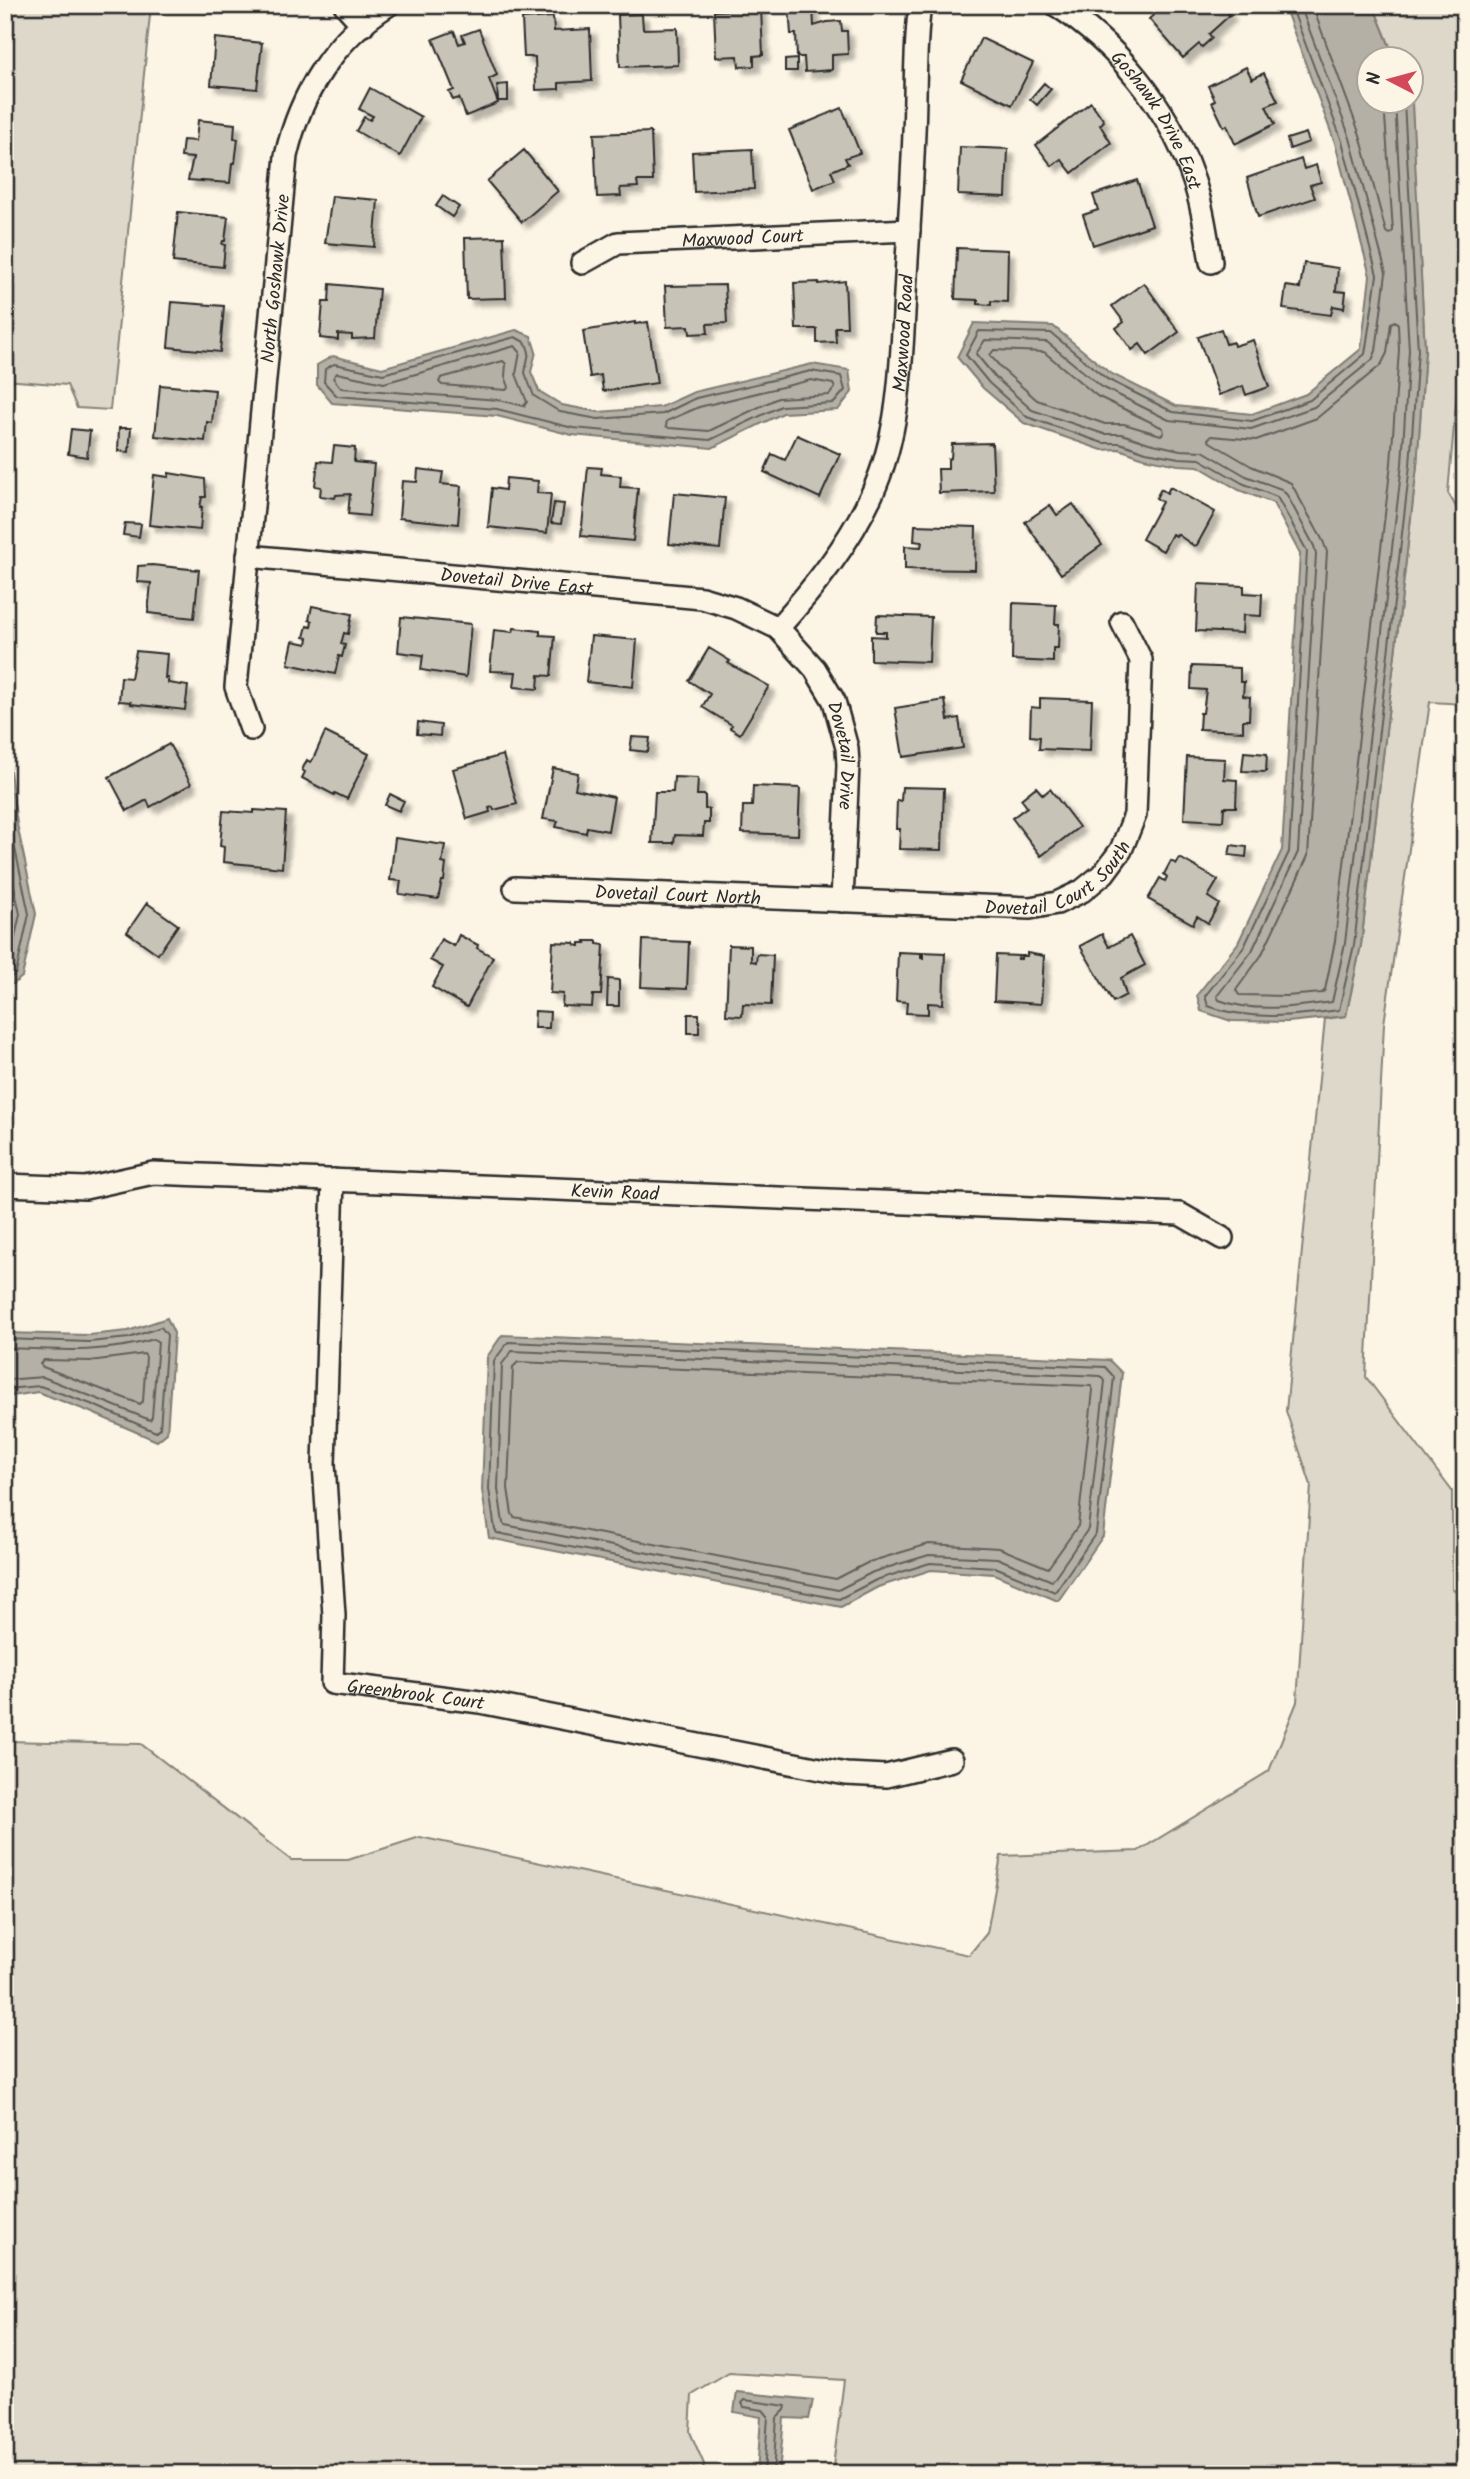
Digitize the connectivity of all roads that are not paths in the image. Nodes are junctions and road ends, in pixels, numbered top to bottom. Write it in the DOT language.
graph roads {
  1 [pos="345,5"];
  2 [pos="388,5"];
  3 [pos="920,5"];
  4 [pos="1056,5"];
  5 [pos="363,25"];
  6 [pos="909,230"];
  7 [pos="1211,262"];
  8 [pos="582,263"];
  9 [pos="248,556"];
  10 [pos="1122,622"];
  11 [pos="778,628"];
  12 [pos="251,729"];
  13 [pos="514,888"];
  14 [pos="842,901"];
  15 [pos="333,1180"];
  16 [pos="5,1185"];
  17 [pos="1222,1238"];
  18 [pos="952,1760"];
  1 -- 5 [label="street"];
  2 -- 5 [label="street"];
  3 -- 6 [label="street, Maxwood Road"];
  4 -- 7 [label="street, Goshawk Drive East"];
  5 -- 9 [label="street, North Goshawk Drive"];
  6 -- 8 [label="street, Maxwood Court"];
  6 -- 11 [label="street, Maxwood Road"];
  9 -- 11 [label="street, Dovetail Drive East"];
  9 -- 12 [label="street, North Goshawk Drive"];
  10 -- 14 [label="street, Dovetail Court South"];
  11 -- 14 [label="street, Dovetail Drive"];
  13 -- 14 [label="street, Dovetail Court North"];
  15 -- 16 [label="street, Kevin Road"];
  15 -- 17 [label="street, Kevin Road"];
  15 -- 18 [label="street, Greenbrook Court"];
}
